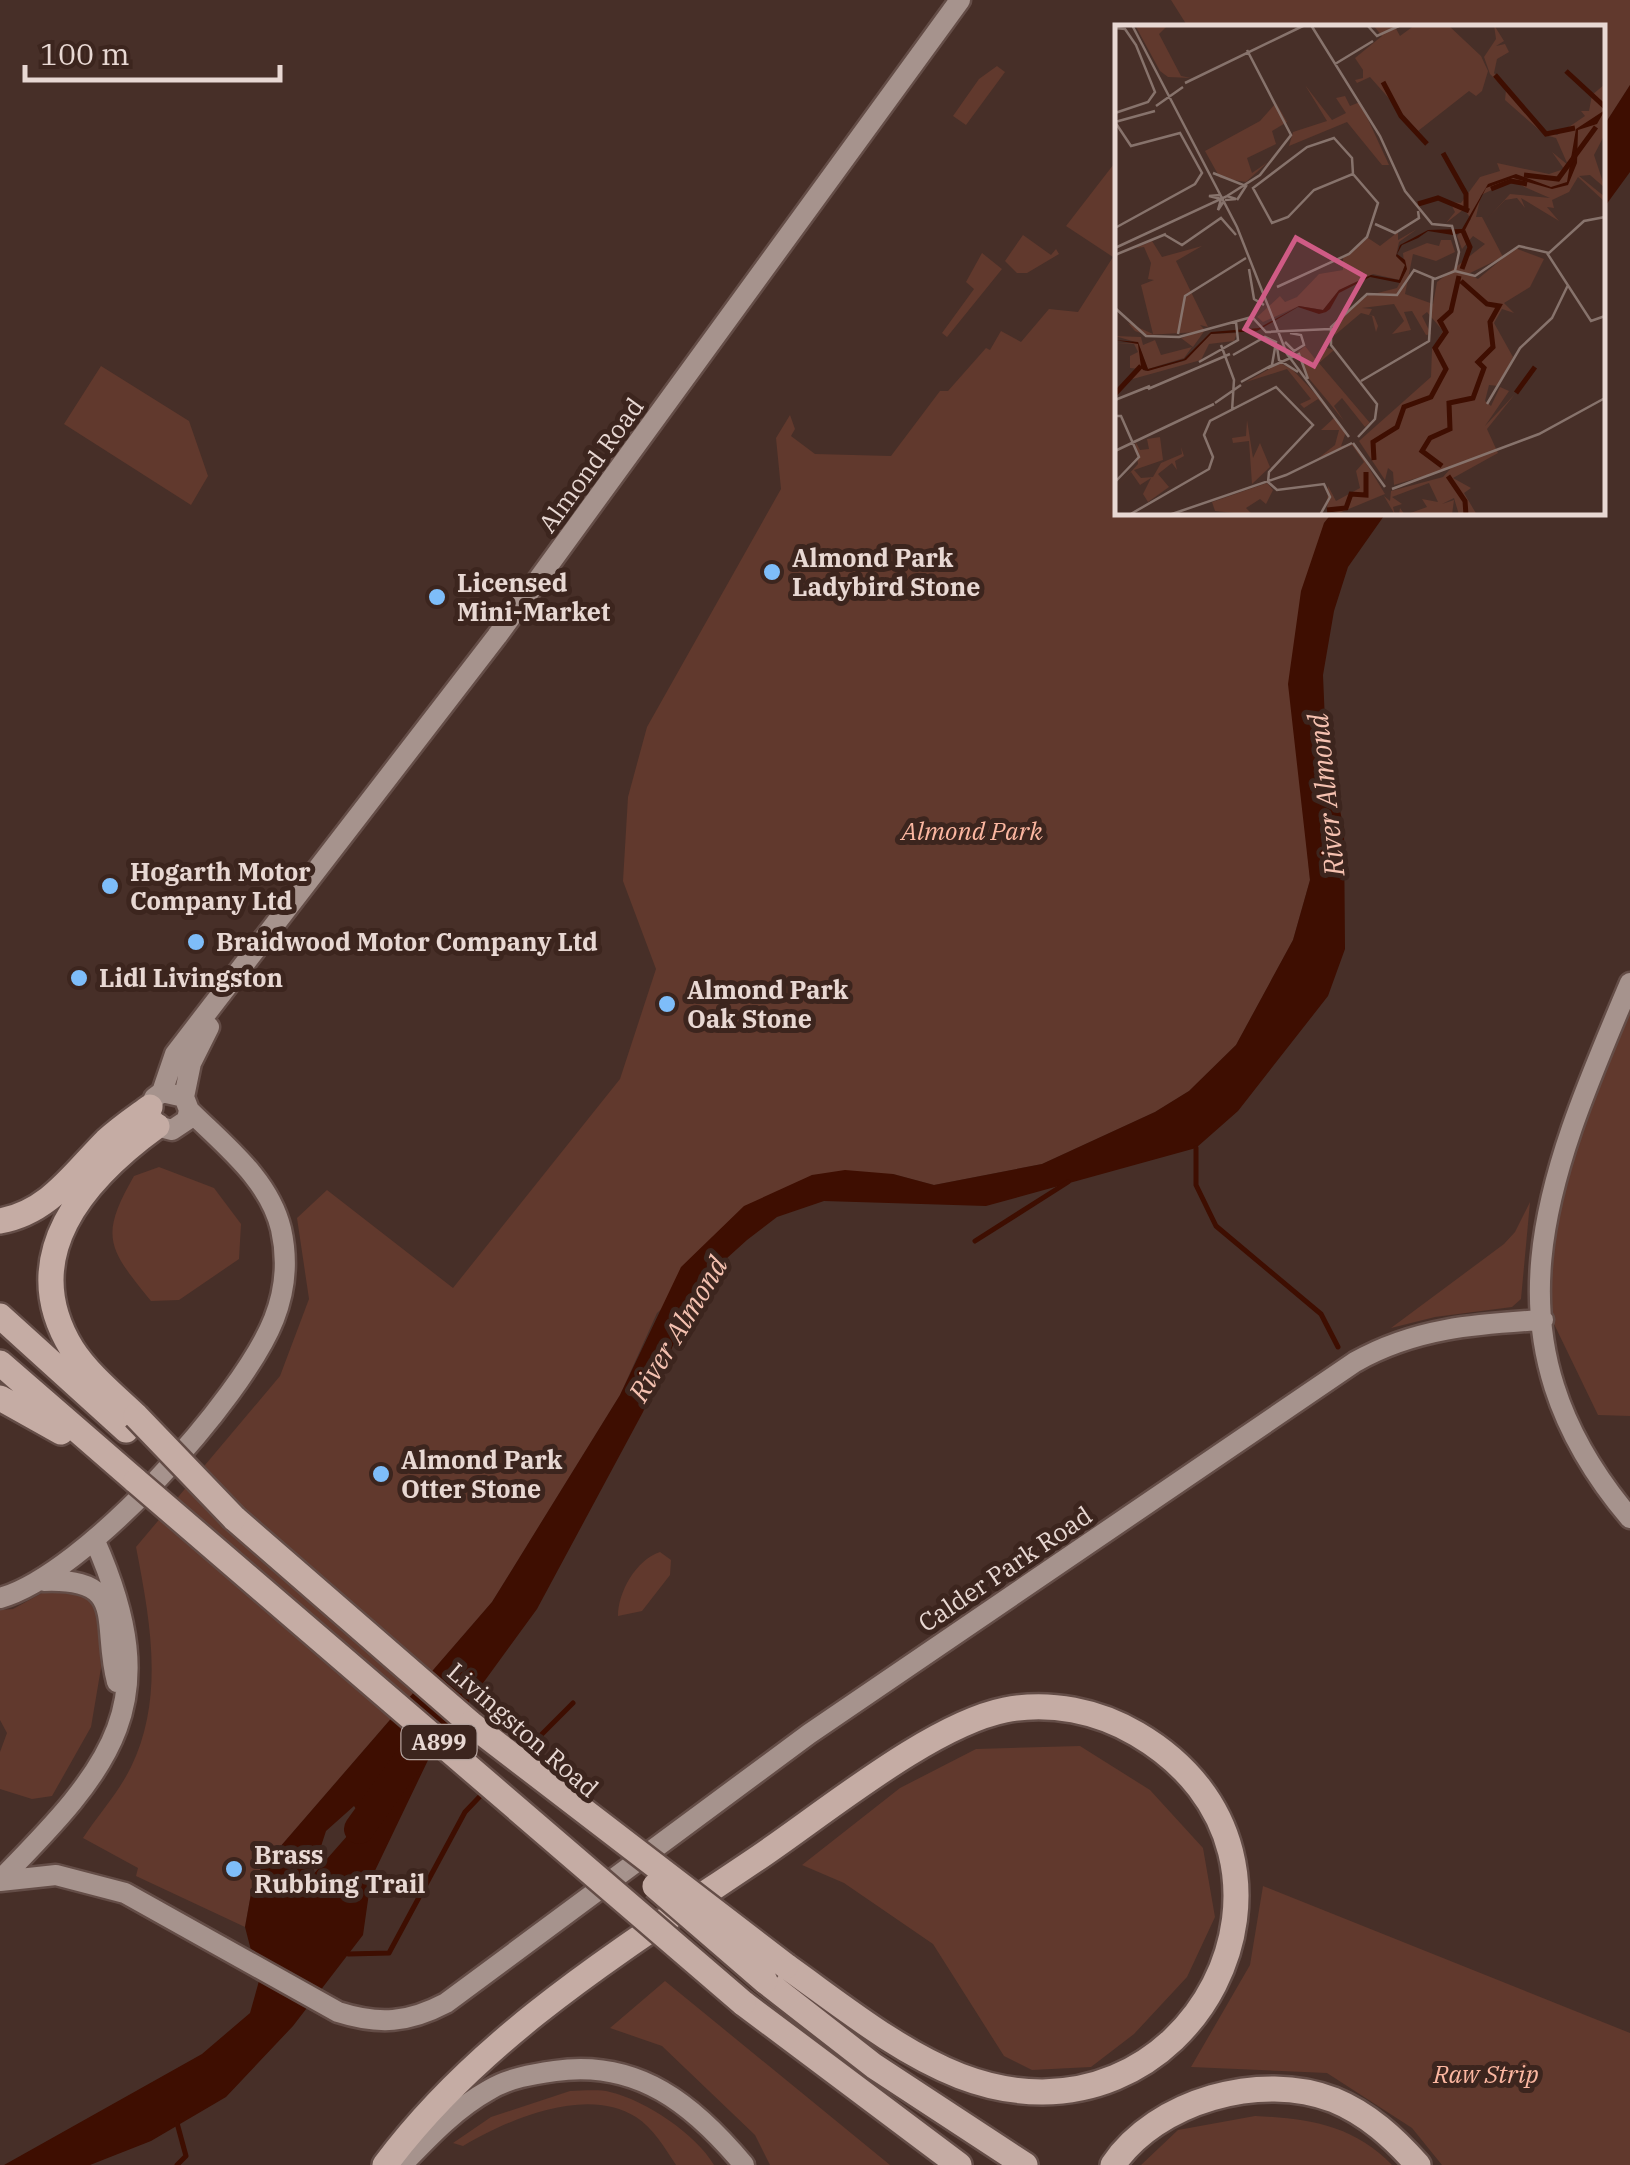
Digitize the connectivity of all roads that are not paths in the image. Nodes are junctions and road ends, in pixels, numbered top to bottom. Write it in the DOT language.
graph roads {
  1 [pos="960,0"];
  2 [pos="1630,983"];
  3 [pos="170,1110"];
  4 [pos="0,1220"];
  5 [pos="0,1316"];
  6 [pos="1544,1320"];
  7 [pos="0,1363"];
  8 [pos="0,1398"];
  9 [pos="131,1423"];
  10 [pos="102,1455"];
  11 [pos="1630,1518"];
  12 [pos="94,1541"];
  13 [pos="43,1581"];
  14 [pos="0,1598"];
  15 [pos="126,1707"];
  16 [pos="0,1881"];
  17 [pos="775,1974"];
  18 [pos="892,2118"];
  19 [pos="385,2165"];
  20 [pos="402,2165"];
  21 [pos="744,2165"];
  22 [pos="934,2165"];
  23 [pos="959,2165"];
  24 [pos="1025,2165"];
  25 [pos="1113,2165"];
  26 [pos="1418,2165"];
  1 -- 3 [label="street, Almond Road"];
  2 -- 6 [label="street"];
  3 -- 4 [label="main road"];
  3 -- 9 [label="main road"];
  3 -- 12 [label="street"];
  5 -- 9 [label="main road, Livingston Road / A899"];
  6 -- 11 [label="street"];
  6 -- 16 [label="street, Calder Park Road"];
  7 -- 10 [label="main road, A899"];
  8 -- 10 [label="main road"];
  9 -- 17 [label="main road, Livingston Road / A899, bridge"];
  10 -- 18 [label="main road, A899, bridge"];
  12 -- 13 [label="street"];
  12 -- 15 [label="street"];
  13 -- 14 [label="street"];
  13 -- 15 [label="street"];
  15 -- 16 [label="street"];
  17 -- 19 [label="main road"];
  17 -- 24 [label="main road"];
  18 -- 22 [label="main road"];
  18 -- 23 [label="main road, A899"];
  20 -- 21 [label="street"];
  25 -- 26 [label="main road"];
}
